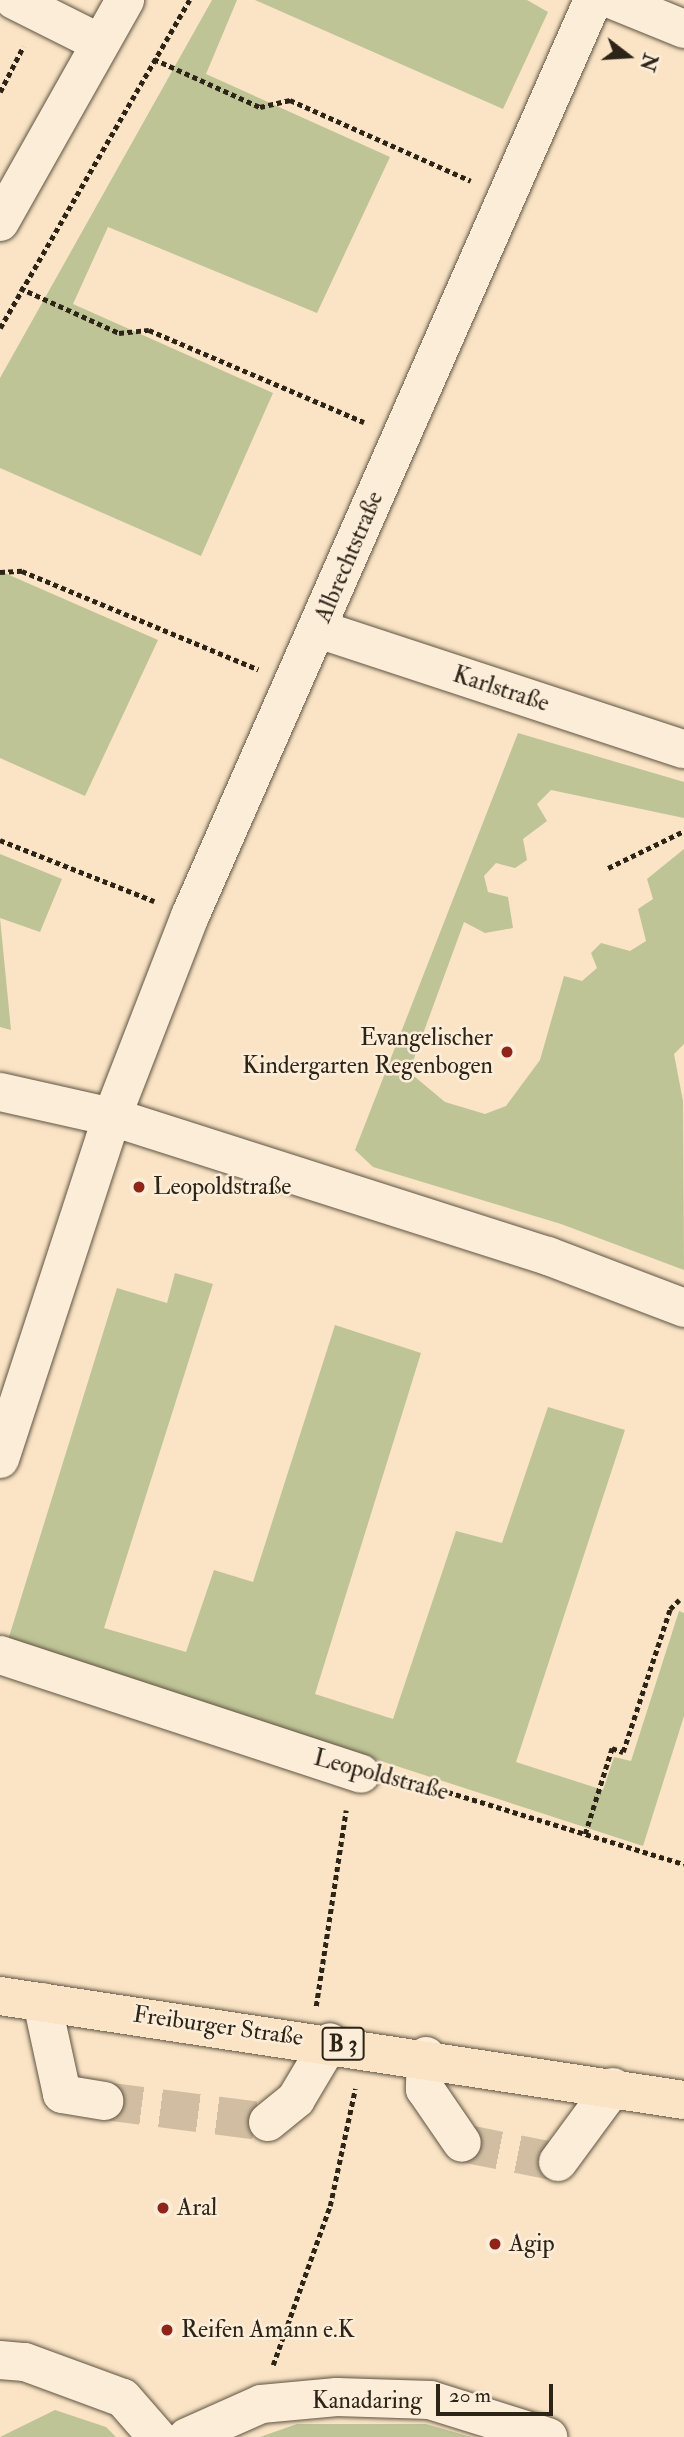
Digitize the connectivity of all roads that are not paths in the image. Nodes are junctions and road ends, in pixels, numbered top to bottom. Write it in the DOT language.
graph roads {
  1 [pos="14,0"];
  2 [pos="125,0"];
  3 [pos="593,0"];
  4 [pos="613,0"];
  5 [pos="684,29"];
  6 [pos="100,43"];
  7 [pos="0,222"];
  8 [pos="318,629"];
  9 [pos="684,749"];
  10 [pos="0,1092"];
  11 [pos="112,1117"];
  12 [pos="684,1308"];
  13 [pos="0,1459"];
  14 [pos="0,1655"];
  15 [pos="361,1774"];
  16 [pos="0,1996"];
  17 [pos="42,2002"];
  18 [pos="330,2042"];
  19 [pos="426,2056"];
  20 [pos="613,2087"];
  21 [pos="684,2100"];
  22 [pos="104,2101"];
  23 [pos="268,2122"];
  24 [pos="462,2143"];
  25 [pos="558,2162"];
  26 [pos="0,2360"];
  27 [pos="548,2436"];
  28 [pos="157,2437"];
  29 [pos="187,2437"];
  1 -- 6 [label="street"];
  2 -- 6 [label="street"];
  3 -- 8 [label="street, Albrechtstraße"];
  4 -- 5 [label="street"];
  6 -- 7 [label="street"];
  8 -- 9 [label="street, Karlstraße"];
  8 -- 11 [label="street, Albrechtstraße"];
  10 -- 11 [label="street"];
  11 -- 12 [label="street"];
  11 -- 13 [label="street"];
  14 -- 15 [label="street, Leopoldstraße"];
  16 -- 17 [label="main road, Freiburger Straße / B 3"];
  17 -- 18 [label="main road, Freiburger Straße / B 3"];
  17 -- 22 [label="street"];
  18 -- 19 [label="main road, Freiburger Straße / B 3"];
  18 -- 23 [label="street"];
  19 -- 20 [label="main road, Freiburger Straße / B 3"];
  19 -- 24 [label="street"];
  20 -- 21 [label="main road, Freiburger Straße / B 3"];
  20 -- 25 [label="street"];
  26 -- 28 [label="street"];
  27 -- 29 [label="street, Kanadaring"];
}
